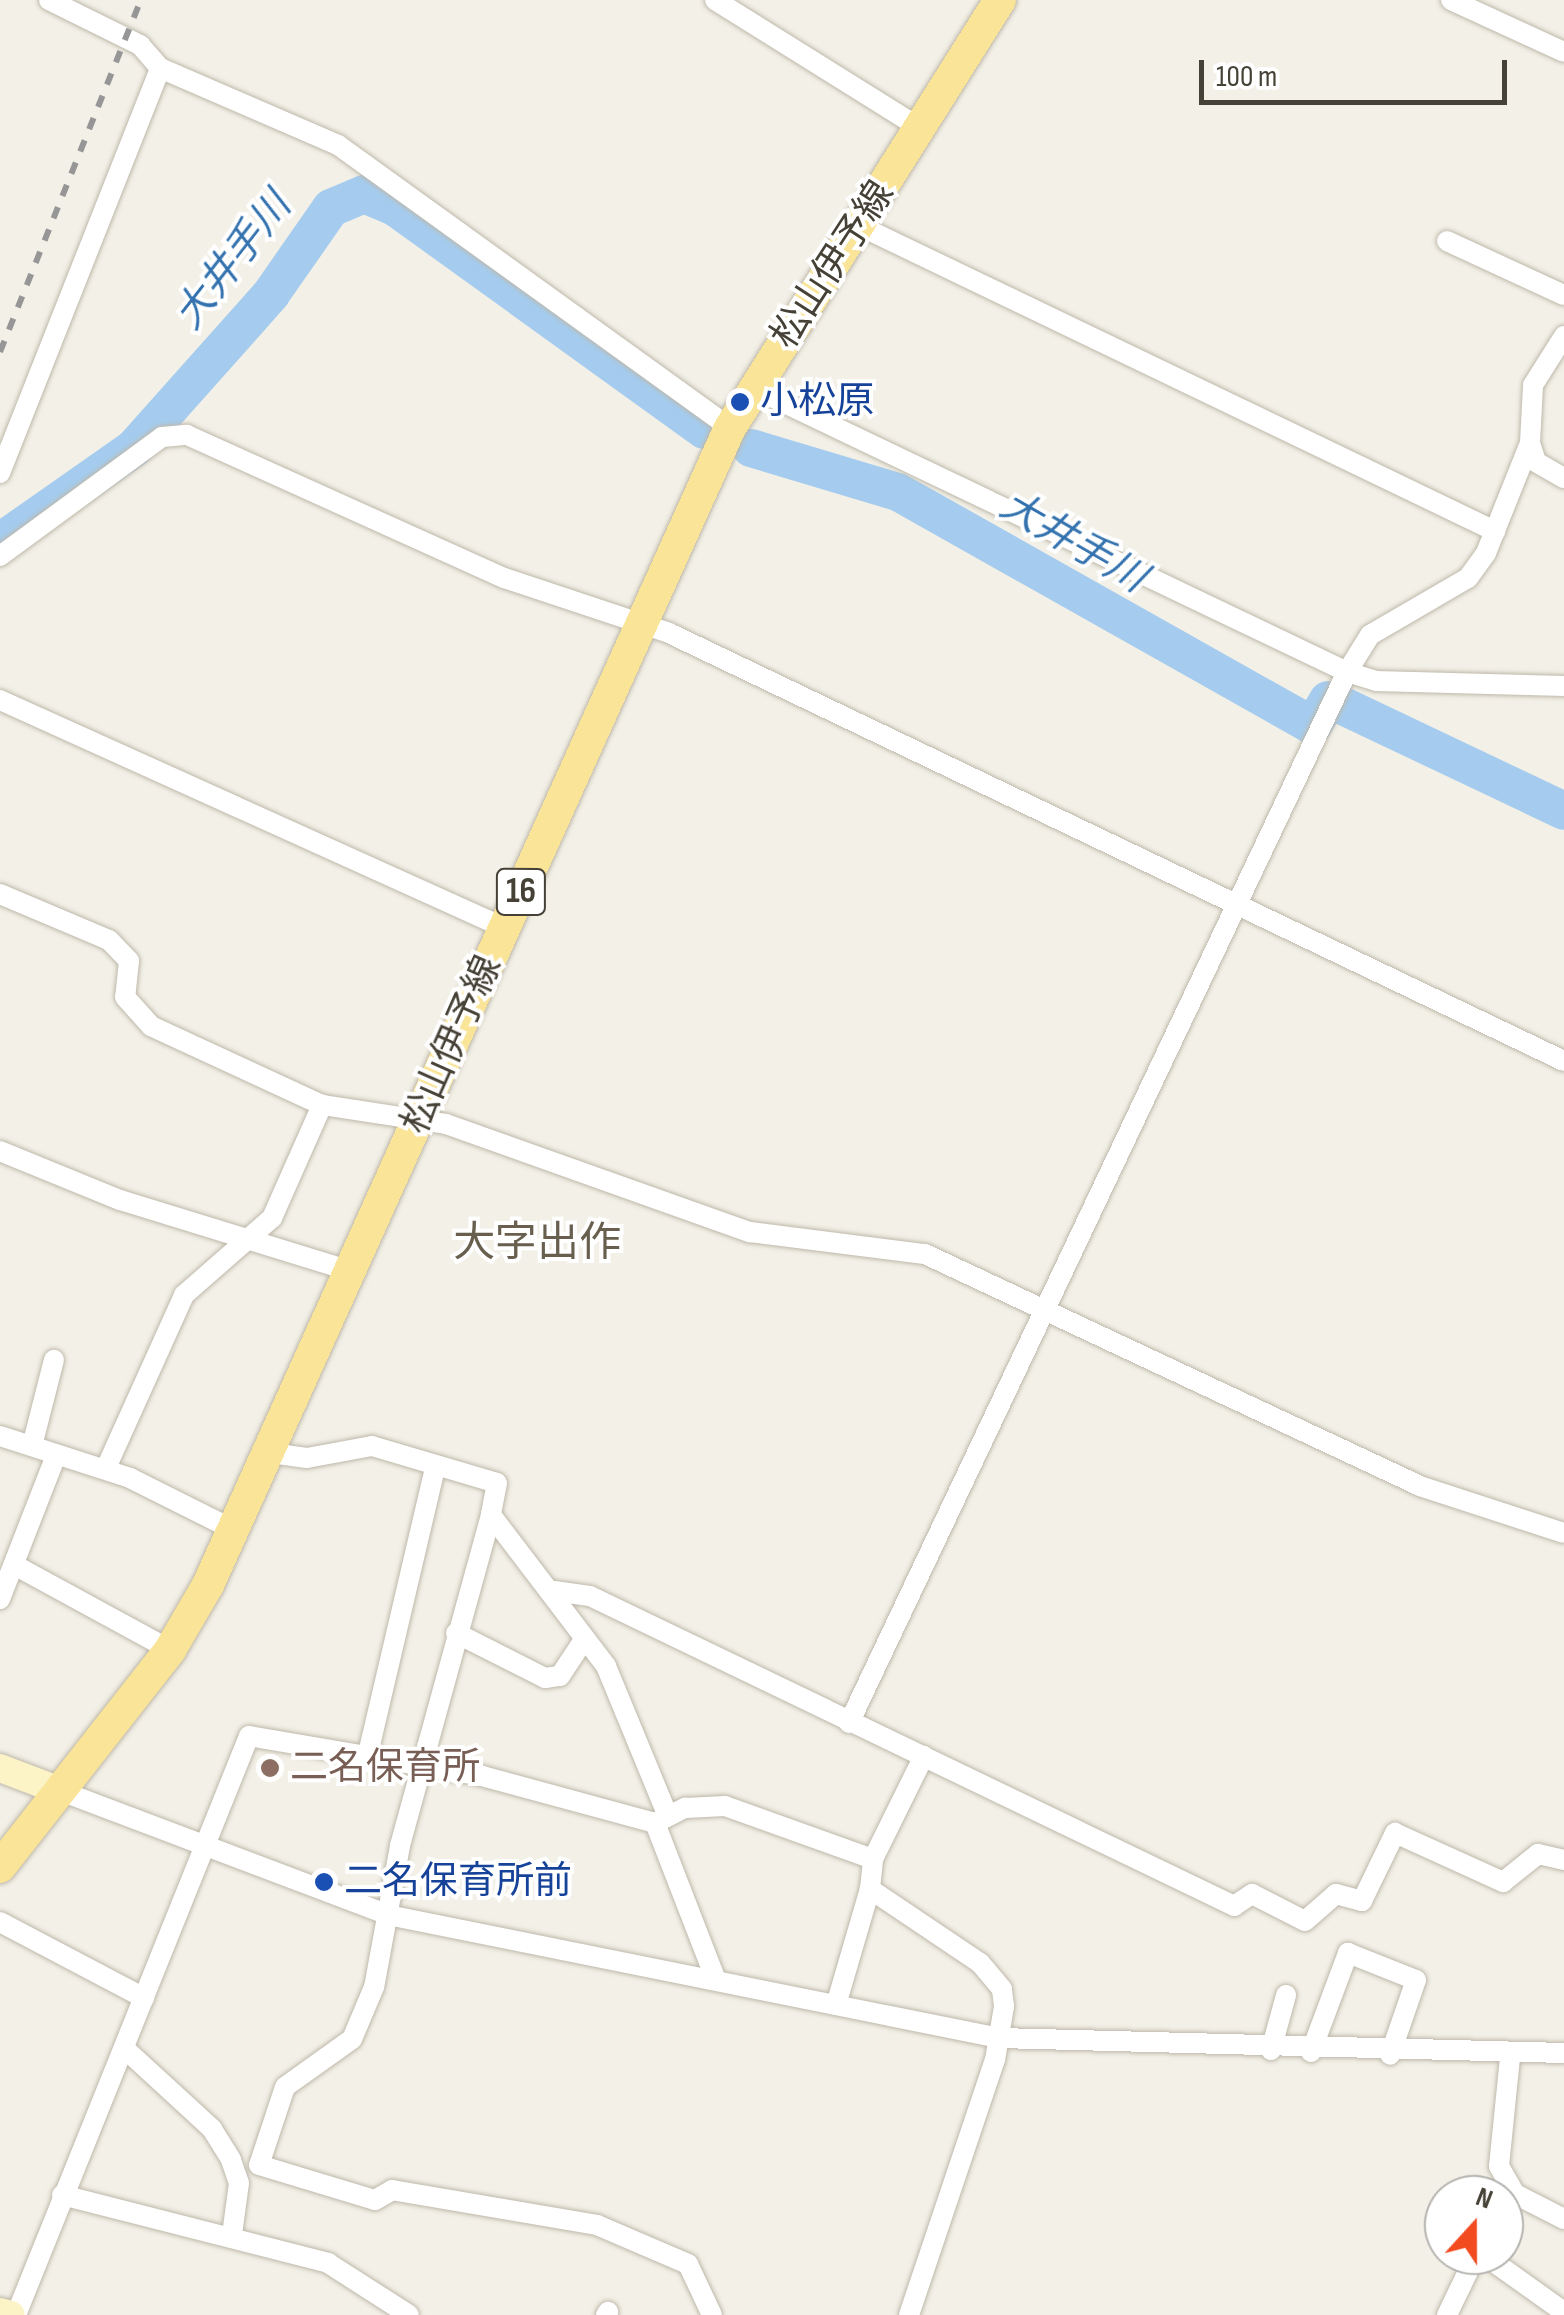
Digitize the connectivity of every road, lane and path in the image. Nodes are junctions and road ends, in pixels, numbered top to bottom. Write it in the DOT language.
graph roads {
  1 [pos="49,0"];
  2 [pos="715,0"];
  3 [pos="1000,0"];
  4 [pos="1451,0"];
  5 [pos="1564,52"];
  6 [pos="160,68"];
  7 [pos="920,128"];
  8 [pos="858,225"];
  9 [pos="1447,241"];
  10 [pos="1564,296"];
  11 [pos="1564,336"];
  12 [pos="754,388"];
  13 [pos="730,428"];
  14 [pos="1530,443"];
  15 [pos="0,472"];
  16 [pos="1564,478"];
  17 [pos="1495,531"];
  18 [pos="0,556"];
  19 [pos="639,626"];
  20 [pos="1347,672"];
  21 [pos="1564,686"];
  22 [pos="0,700"];
  23 [pos="0,894"];
  24 [pos="1234,904"];
  25 [pos="505,928"];
  26 [pos="1564,1061"];
  27 [pos="322,1105"];
  28 [pos="419,1119"];
  29 [pos="0,1152"];
  30 [pos="240,1240"];
  31 [pos="351,1272"];
  32 [pos="1045,1309"];
  33 [pos="54,1360"];
  34 [pos="0,1436"];
  35 [pos="32,1446"];
  36 [pos="271,1452"];
  37 [pos="56,1455"];
  38 [pos="106,1468"];
  39 [pos="435,1468"];
  40 [pos="491,1515"];
  41 [pos="236,1530"];
  42 [pos="1564,1532"];
  43 [pos="18,1566"];
  44 [pos="554,1591"];
  45 [pos="0,1600"];
  46 [pos="456,1633"];
  47 [pos="585,1638"];
  48 [pos="170,1650"];
  49 [pos="849,1723"];
  50 [pos="924,1756"];
  51 [pos="367,1758"];
  52 [pos="0,1768"];
  53 [pos="423,1768"];
  54 [pos="58,1790"];
  55 [pos="661,1818"];
  56 [pos="205,1847"];
  57 [pos="873,1858"];
  58 [pos="1564,1860"];
  59 [pos="0,1867"];
  60 [pos="870,1889"];
  61 [pos="388,1915"];
  62 [pos="0,1922"];
  63 [pos="716,1980"];
  64 [pos="1286,1995"];
  65 [pos="144,1998"];
  66 [pos="836,2005"];
  67 [pos="998,2038"];
  68 [pos="124,2048"];
  69 [pos="1271,2050"];
  70 [pos="1312,2052"];
  71 [pos="1564,2052"];
  72 [pos="1390,2055"];
  73 [pos="1510,2057"];
  74 [pos="259,2164"];
  75 [pos="1502,2175"];
  76 [pos="239,2183"];
  77 [pos="62,2194"];
  78 [pos="1524,2207"];
  79 [pos="1564,2220"];
  80 [pos="232,2235"];
  81 [pos="1469,2275"];
  82 [pos="1509,2275"];
  83 [pos="0,2312"];
  84 [pos="1564,2312"];
  85 [pos="14,2315"];
  86 [pos="409,2315"];
  87 [pos="712,2315"];
  88 [pos="909,2315"];
  89 [pos="1447,2315"];
  1 -- 6 [label="street"];
  2 -- 7 [label="street"];
  3 -- 7 [label="main road, 松山伊予線 / 16"];
  4 -- 5 [label="street"];
  6 -- 13 [label="street"];
  6 -- 15 [label="street"];
  7 -- 8 [label="main road, 松山伊予線 / 16"];
  8 -- 12 [label="main road, 松山伊予線 / 16"];
  8 -- 17 [label="street"];
  9 -- 10 [label="street"];
  11 -- 14 [label="street"];
  12 -- 13 [label="main road, 松山伊予線 / 16"];
  12 -- 20 [label="street"];
  13 -- 19 [label="main road, 松山伊予線 / 16"];
  14 -- 16 [label="street"];
  14 -- 17 [label="street"];
  17 -- 20 [label="street"];
  18 -- 19 [label="street"];
  19 -- 24 [label="street"];
  19 -- 25 [label="main road, 松山伊予線 / 16"];
  20 -- 21 [label="street"];
  20 -- 24 [label="street"];
  22 -- 25 [label="street"];
  23 -- 27 [label="street"];
  24 -- 26 [label="street"];
  24 -- 32 [label="street"];
  25 -- 28 [label="main road, 松山伊予線 / 16"];
  27 -- 28 [label="street"];
  27 -- 30 [label="street"];
  28 -- 31 [label="main road, 松山伊予線 / 16"];
  28 -- 32 [label="street"];
  29 -- 30 [label="street"];
  30 -- 31 [label="street"];
  30 -- 38 [label="street"];
  31 -- 36 [label="main road, 松山伊予線 / 16"];
  32 -- 42 [label="street"];
  32 -- 49 [label="street"];
  33 -- 35 [label="street"];
  34 -- 35 [label="street"];
  35 -- 37 [label="street"];
  36 -- 39 [label="street"];
  36 -- 41 [label="main road, 松山伊予線 / 16"];
  37 -- 38 [label="street"];
  37 -- 43 [label="street"];
  38 -- 41 [label="street"];
  39 -- 40 [label="street"];
  39 -- 51 [label="street"];
  40 -- 44 [label="street"];
  40 -- 46 [label="street"];
  41 -- 48 [label="main road, 松山伊予線 / 16"];
  43 -- 45 [label="street"];
  43 -- 48 [label="street"];
  44 -- 47 [label="street"];
  44 -- 49 [label="street"];
  46 -- 47 [label="street"];
  46 -- 53 [label="street"];
  47 -- 55 [label="street"];
  48 -- 54 [label="main road, 松山伊予線 / 16"];
  49 -- 50 [label="street"];
  50 -- 57 [label="street"];
  50 -- 58 [label="street"];
  51 -- 53 [label="street"];
  51 -- 56 [label="street"];
  52 -- 54 [label="main road"];
  53 -- 55 [label="street"];
  53 -- 61 [label="street"];
  54 -- 56 [label="street"];
  54 -- 59 [label="main road, 松山伊予線 / 16"];
  55 -- 57 [label="street"];
  55 -- 63 [label="street"];
  56 -- 61 [label="street"];
  56 -- 65 [label="street"];
  57 -- 60 [label="street"];
  60 -- 66 [label="street"];
  60 -- 67 [label="street"];
  61 -- 63 [label="street"];
  61 -- 74 [label="street"];
  62 -- 65 [label="street"];
  63 -- 66 [label="street"];
  64 -- 69 [label="street"];
  65 -- 68 [label="street"];
  66 -- 67 [label="street"];
  67 -- 69 [label="street"];
  67 -- 88 [label="street"];
  68 -- 76 [label="street"];
  68 -- 77 [label="street"];
  69 -- 70 [label="street"];
  70 -- 72 [label="street"];
  70 -- 72 [label="street"];
  71 -- 73 [label="street"];
  72 -- 73 [label="street"];
  73 -- 75 [label="street"];
  74 -- 76 [label="street"];
  74 -- 87 [label="street"];
  76 -- 80 [label="street"];
  77 -- 80 [label="street"];
  77 -- 85 [label="street"];
  78 -- 79 [label="street"];
  80 -- 86 [label="street"];
  81 -- 89 [label="street"];
  82 -- 84 [label="street"];
  83 -- 85 [label="main road"];
}
